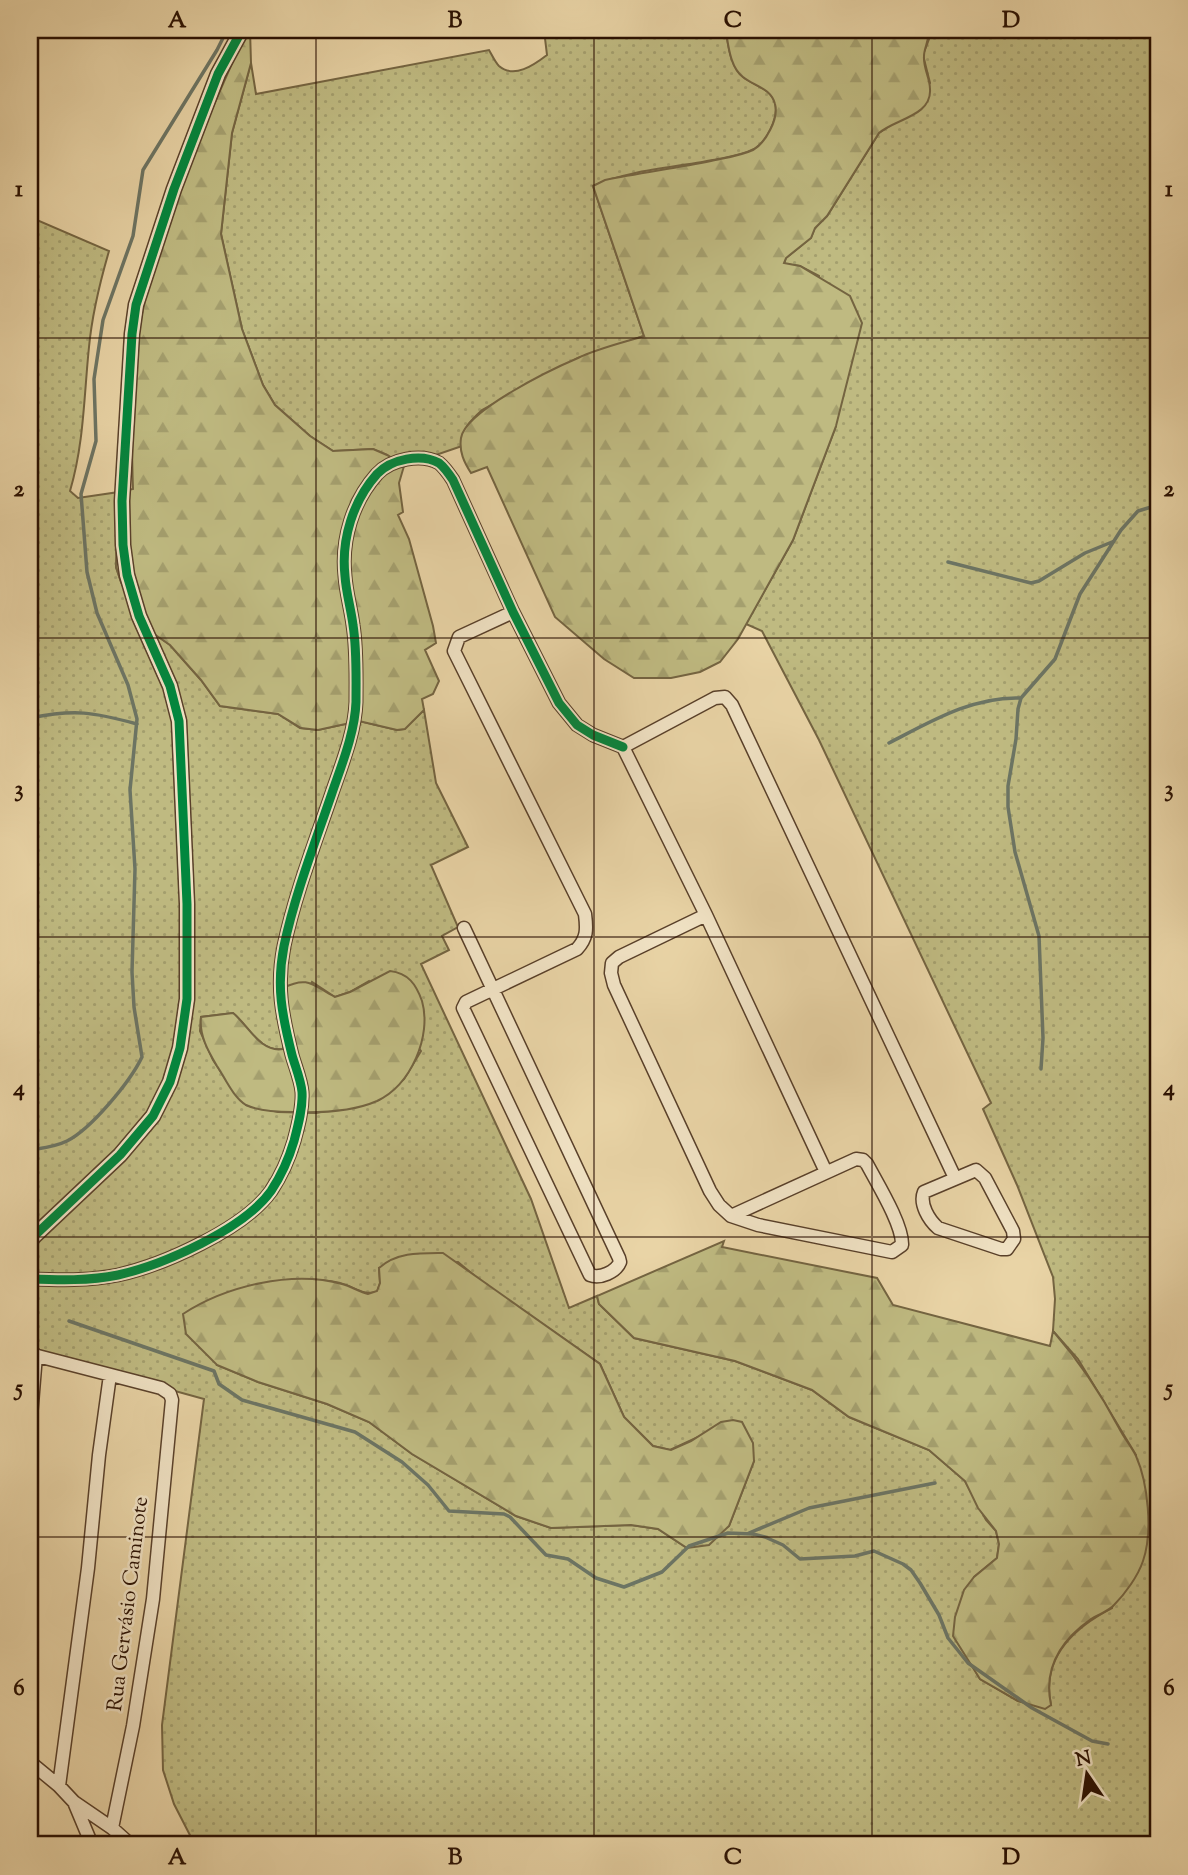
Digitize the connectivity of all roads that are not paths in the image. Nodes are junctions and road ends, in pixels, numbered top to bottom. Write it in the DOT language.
graph roads {
  1 [pos="242,30"];
  2 [pos="513,612"];
  3 [pos="623,747"];
  4 [pos="706,915"];
  5 [pos="464,928"];
  6 [pos="493,989"];
  7 [pos="826,1172"];
  8 [pos="955,1178"];
  9 [pos="731,1216"];
  10 [pos="30,1240"];
  11 [pos="30,1279"];
  12 [pos="33,1354"];
  13 [pos="110,1375"];
  14 [pos="30,1419"];
  15 [pos="30,1429"];
  16 [pos="30,1762"];
  17 [pos="60,1786"];
  18 [pos="74,1802"];
  19 [pos="113,1828"];
  20 [pos="92,1845"];
  21 [pos="131,1845"];
  1 -- 10 [label="street"];
  2 -- 3 [label="street"];
  2 -- 6 [label="street"];
  2 -- 11 [label="street"];
  3 -- 4 [label="street"];
  3 -- 8 [label="street"];
  4 -- 7 [label="street"];
  4 -- 9 [label="street"];
  5 -- 6 [label="street"];
  6 -- 6 [label="street"];
  7 -- 9 [label="street"];
  7 -- 9 [label="street"];
  8 -- 8 [label="street"];
  12 -- 13 [label="street"];
  12 -- 14 [label="street"];
  13 -- 17 [label="street"];
  13 -- 19 [label="street, Rua Gervásio Caminote"];
  14 -- 15 [label="street"];
  16 -- 17 [label="street"];
  17 -- 18 [label="street"];
  18 -- 19 [label="street"];
  18 -- 20 [label="street"];
  19 -- 21 [label="street"];
}
